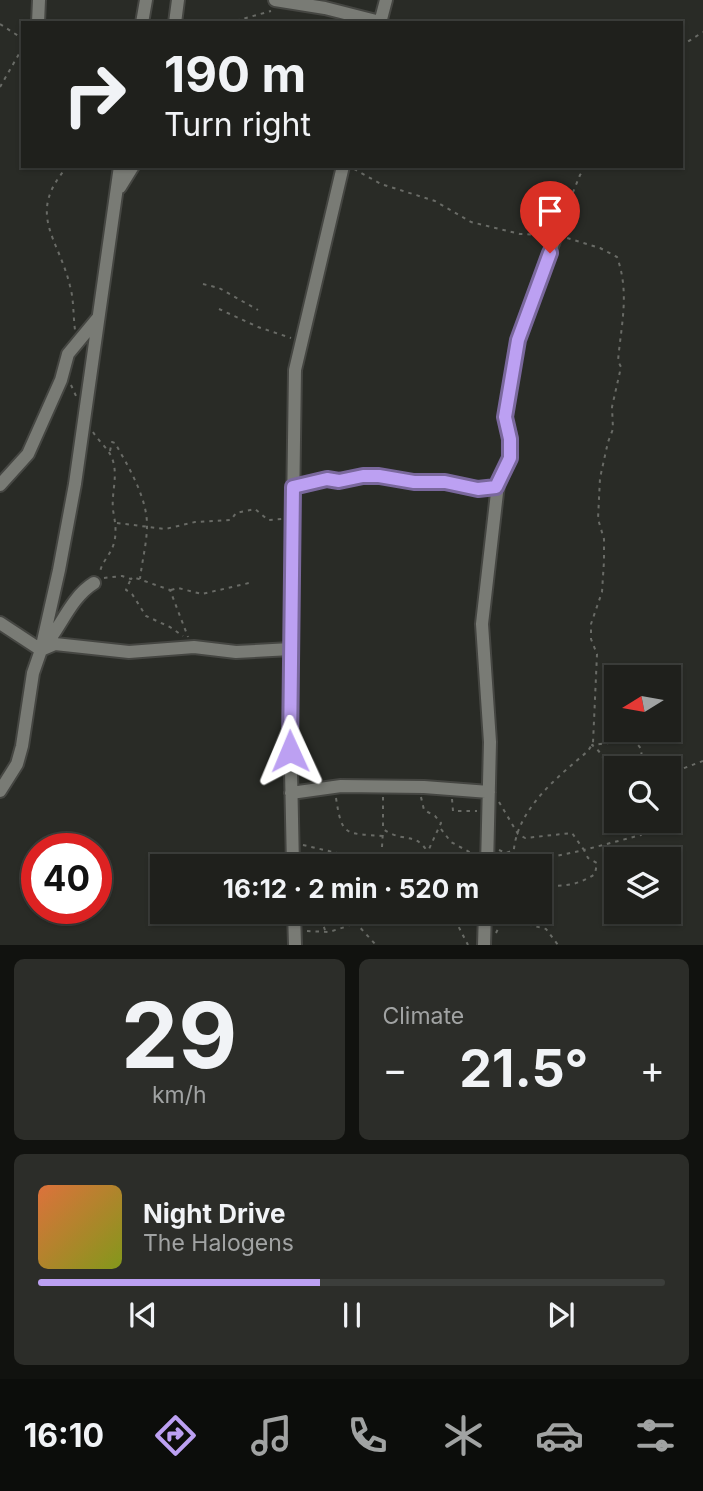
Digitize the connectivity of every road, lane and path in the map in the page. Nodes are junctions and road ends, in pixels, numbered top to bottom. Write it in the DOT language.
graph roads {
  1 [pos="39,0"];
  2 [pos="146,0"];
  3 [pos="178,0"];
  4 [pos="386,0"];
  5 [pos="277,4"];
  6 [pos="38,21"];
  7 [pos="142,21"];
  8 [pos="175,21"];
  9 [pos="233,21"];
  10 [pos="376,21"];
  11 [pos="380,21"];
  12 [pos="0,24"];
  13 [pos="703,32"];
  14 [pos="21,38"];
  15 [pos="683,45"];
  16 [pos="21,50"];
  17 [pos="0,86"];
  18 [pos="66,168"];
  19 [pos="120,168"];
  20 [pos="132,168"];
  21 [pos="342,168"];
  22 [pos="348,168"];
  23 [pos="585,168"];
  24 [pos="117,194"];
  25 [pos="556,235"];
  26 [pos="203,285"];
  27 [pos="219,309"];
  28 [pos="258,310"];
  29 [pos="99,315"];
  30 [pos="302,342"];
  31 [pos="78,344"];
  32 [pos="65,367"];
  33 [pos="84,414"];
  34 [pos="92,430"];
  35 [pos="110,453"];
  36 [pos="498,484"];
  37 [pos="0,485"];
  38 [pos="293,487"];
  39 [pos="293,522"];
  40 [pos="116,523"];
  41 [pos="147,527"];
  42 [pos="131,579"];
  43 [pos="140,579"];
  44 [pos="94,583"];
  45 [pos="250,583"];
  46 [pos="170,590"];
  47 [pos="0,623"];
  48 [pos="291,649"];
  49 [pos="41,650"];
  50 [pos="592,745"];
  51 [pos="641,756"];
  52 [pos="604,757"];
  53 [pos="703,761"];
  54 [pos="681,769"];
  55 [pos="334,787"];
  56 [pos="383,787"];
  57 [pos="418,787"];
  58 [pos="451,789"];
  59 [pos="0,791"];
  60 [pos="488,792"];
  61 [pos="291,793"];
  62 [pos="488,808"];
  63 [pos="439,828"];
  64 [pos="383,829"];
  65 [pos="639,833"];
  66 [pos="518,834"];
  67 [pos="383,836"];
  68 [pos="293,843"];
  69 [pos="382,847"];
  70 [pos="515,849"];
  71 [pos="428,850"];
  72 [pos="584,850"];
  73 [pos="506,852"];
  74 [pos="293,854"];
  75 [pos="340,854"];
  76 [pos="430,854"];
  77 [pos="475,854"];
  78 [pos="487,854"];
  79 [pos="494,854"];
  80 [pos="510,854"];
  81 [pos="514,854"];
  82 [pos="552,857"];
  83 [pos="552,886"];
  84 [pos="294,924"];
  85 [pos="303,924"];
  86 [pos="323,924"];
  87 [pos="351,924"];
  88 [pos="358,924"];
  89 [pos="457,924"];
  90 [pos="486,924"];
  91 [pos="501,924"];
  92 [pos="526,924"];
  93 [pos="326,932"];
  94 [pos="487,942"];
  95 [pos="295,945"];
  96 [pos="376,945"];
  97 [pos="468,945"];
  98 [pos="558,945"];
  1 -- 6 [label="street"];
  2 -- 7 [label="street"];
  3 -- 8 [label="street"];
  4 -- 11 [label="street"];
  5 -- 9 [label="path"];
  5 -- 10 [label="street"];
  12 -- 14 [label="path"];
  13 -- 15 [label="path"];
  16 -- 17 [label="path"];
  18 -- 31 [label="path"];
  19 -- 24 [label="street"];
  20 -- 24 [label="street"];
  21 -- 30 [label="street"];
  22 -- 25 [label="path"];
  23 -- 25 [label="path"];
  24 -- 29 [label="street"];
  25 -- 36 [label="street"];
  25 -- 50 [label="path"];
  26 -- 28 [label="path"];
  27 -- 30 [label="path"];
  29 -- 31 [label="street"];
  29 -- 33 [label="street"];
  30 -- 38 [label="street"];
  31 -- 32 [label="street"];
  32 -- 33 [label="path"];
  32 -- 37 [label="street"];
  33 -- 49 [label="street"];
  34 -- 35 [label="path"];
  35 -- 40 [label="path"];
  35 -- 41 [label="path"];
  36 -- 38 [label="street"];
  36 -- 60 [label="street"];
  38 -- 39 [label="street"];
  39 -- 41 [label="path"];
  39 -- 48 [label="street"];
  40 -- 41 [label="path"];
  40 -- 44 [label="path"];
  41 -- 43 [label="path"];
  42 -- 43 [label="path"];
  42 -- 44 [label="path"];
  42 -- 46 [label="path"];
  43 -- 46 [label="path"];
  44 -- 49 [label="street"];
  45 -- 46 [label="path"];
  47 -- 49 [label="street"];
  48 -- 49 [label="street"];
  48 -- 61 [label="street"];
  49 -- 59 [label="street"];
  50 -- 51 [label="path"];
  50 -- 52 [label="path"];
  50 -- 66 [label="path"];
  53 -- 54 [label="path"];
  55 -- 56 [label="street"];
  55 -- 61 [label="street"];
  55 -- 67 [label="path"];
  56 -- 57 [label="street"];
  56 -- 64 [label="path"];
  57 -- 58 [label="street"];
  57 -- 63 [label="path"];
  58 -- 60 [label="street"];
  58 -- 62 [label="path"];
  60 -- 62 [label="street"];
  60 -- 66 [label="path"];
  61 -- 68 [label="street"];
  62 -- 78 [label="street"];
  63 -- 71 [label="path"];
  63 -- 77 [label="path"];
  64 -- 67 [label="path"];
  64 -- 71 [label="path"];
  65 -- 72 [label="path"];
  66 -- 70 [label="path"];
  66 -- 72 [label="path"];
  67 -- 69 [label="path"];
  68 -- 74 [label="street"];
  68 -- 75 [label="path"];
  70 -- 73 [label="path"];
  70 -- 81 [label="path"];
  71 -- 76 [label="path"];
  72 -- 82 [label="path"];
  72 -- 83 [label="path"];
  73 -- 79 [label="path"];
  73 -- 80 [label="path"];
  84 -- 95 [label="street"];
  85 -- 93 [label="path"];
  86 -- 93 [label="path"];
  87 -- 93 [label="path"];
  88 -- 96 [label="path"];
  89 -- 97 [label="path"];
  90 -- 94 [label="street"];
  91 -- 94 [label="path"];
  92 -- 98 [label="path"];
}
